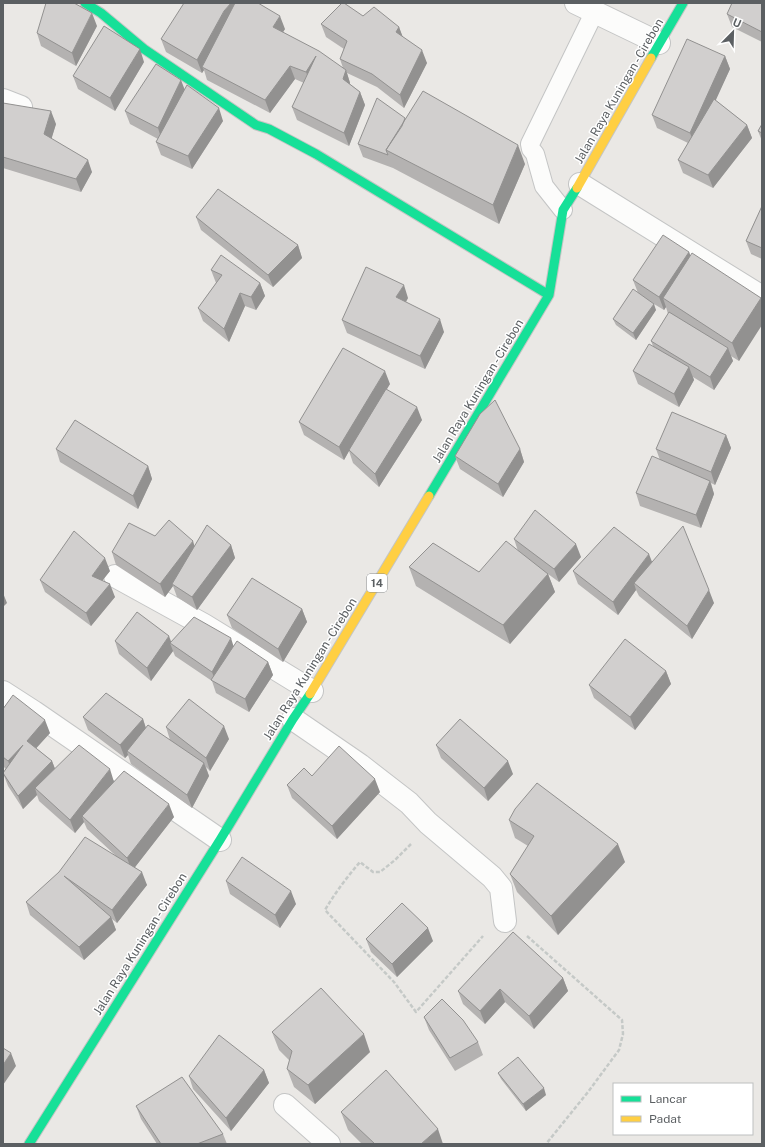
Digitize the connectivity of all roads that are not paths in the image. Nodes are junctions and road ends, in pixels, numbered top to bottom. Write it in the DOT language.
graph roads {
  1 [pos="85,3"];
  2 [pos="683,3"];
  3 [pos="586,7"];
  4 [pos="660,43"];
  5 [pos="580,184"];
  6 [pos="563,210"];
  7 [pos="549,295"];
  8 [pos="762,297"];
  9 [pos="115,576"];
  10 [pos="312,691"];
  11 [pos="7,702"];
  12 [pos="293,719"];
  13 [pos="220,840"];
  14 [pos="505,921"];
  15 [pos="285,1105"];
  16 [pos="29,1144"];
  17 [pos="330,1144"];
  1 -- 7 [label="main road"];
  2 -- 4 [label="main road, Jalan Raya Kuningan - Cirebon / 14"];
  3 -- 4 [label="street"];
  3 -- 6 [label="lane"];
  4 -- 5 [label="main road, Jalan Raya Kuningan - Cirebon / 14"];
  5 -- 6 [label="main road, Jalan Raya Kuningan - Cirebon / 14"];
  5 -- 8 [label="street"];
  6 -- 7 [label="main road, Jalan Raya Kuningan - Cirebon / 14"];
  7 -- 10 [label="main road, Jalan Raya Kuningan - Cirebon / 14"];
  9 -- 10 [label="street"];
  10 -- 12 [label="main road, Jalan Raya Kuningan - Cirebon / 14"];
  11 -- 13 [label="street"];
  12 -- 13 [label="main road, Jalan Raya Kuningan - Cirebon / 14"];
  12 -- 14 [label="street"];
  13 -- 16 [label="main road, Jalan Raya Kuningan - Cirebon / 14"];
  15 -- 17 [label="street"];
}
